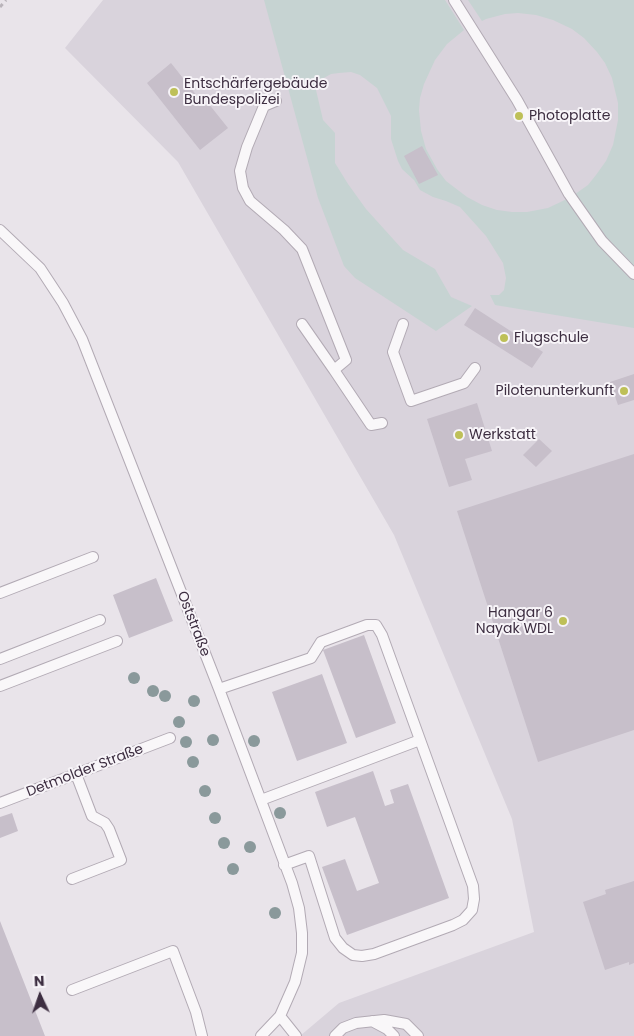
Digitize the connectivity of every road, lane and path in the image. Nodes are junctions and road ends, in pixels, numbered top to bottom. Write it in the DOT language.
graph roads {
  1 [pos="6,0"];
  2 [pos="454,0"];
  3 [pos="0,7"];
  4 [pos="276,101"];
  5 [pos="0,230"];
  6 [pos="634,274"];
  7 [pos="302,324"];
  8 [pos="403,324"];
  9 [pos="475,368"];
  10 [pos="334,370"];
  11 [pos="382,423"];
  12 [pos="94,557"];
  13 [pos="0,593"];
  14 [pos="100,620"];
  15 [pos="117,641"];
  16 [pos="0,659"];
  17 [pos="0,686"];
  18 [pos="219,689"];
  19 [pos="170,738"];
  20 [pos="420,740"];
  21 [pos="76,774"];
  22 [pos="261,800"];
  23 [pos="0,803"];
  24 [pos="284,866"];
  25 [pos="72,878"];
  26 [pos="72,990"];
  27 [pos="280,1016"];
  28 [pos="371,1020"];
  29 [pos="202,1036"];
  30 [pos="260,1036"];
  31 [pos="296,1036"];
  32 [pos="335,1036"];
  33 [pos="394,1036"];
  34 [pos="418,1036"];
  1 -- 3 [label="path"];
  2 -- 6 [label="lane"];
  4 -- 10 [label="lane"];
  5 -- 18 [label="lane, Oststraße"];
  7 -- 10 [label="lane"];
  8 -- 9 [label="lane"];
  10 -- 11 [label="lane"];
  12 -- 13 [label="lane"];
  14 -- 16 [label="lane"];
  15 -- 17 [label="lane"];
  18 -- 20 [label="lane"];
  18 -- 22 [label="lane, Oststraße"];
  19 -- 21 [label="lane, Detmolder Straße"];
  20 -- 22 [label="lane"];
  20 -- 24 [label="lane"];
  21 -- 23 [label="lane, Detmolder Straße"];
  21 -- 25 [label="lane"];
  22 -- 24 [label="lane, Oststraße"];
  24 -- 27 [label="lane, Oststraße"];
  26 -- 29 [label="lane"];
  27 -- 30 [label="lane, Oststraße"];
  27 -- 31 [label="lane"];
  28 -- 32 [label="lane"];
  28 -- 33 [label="lane"];
  28 -- 34 [label="lane"];
}
